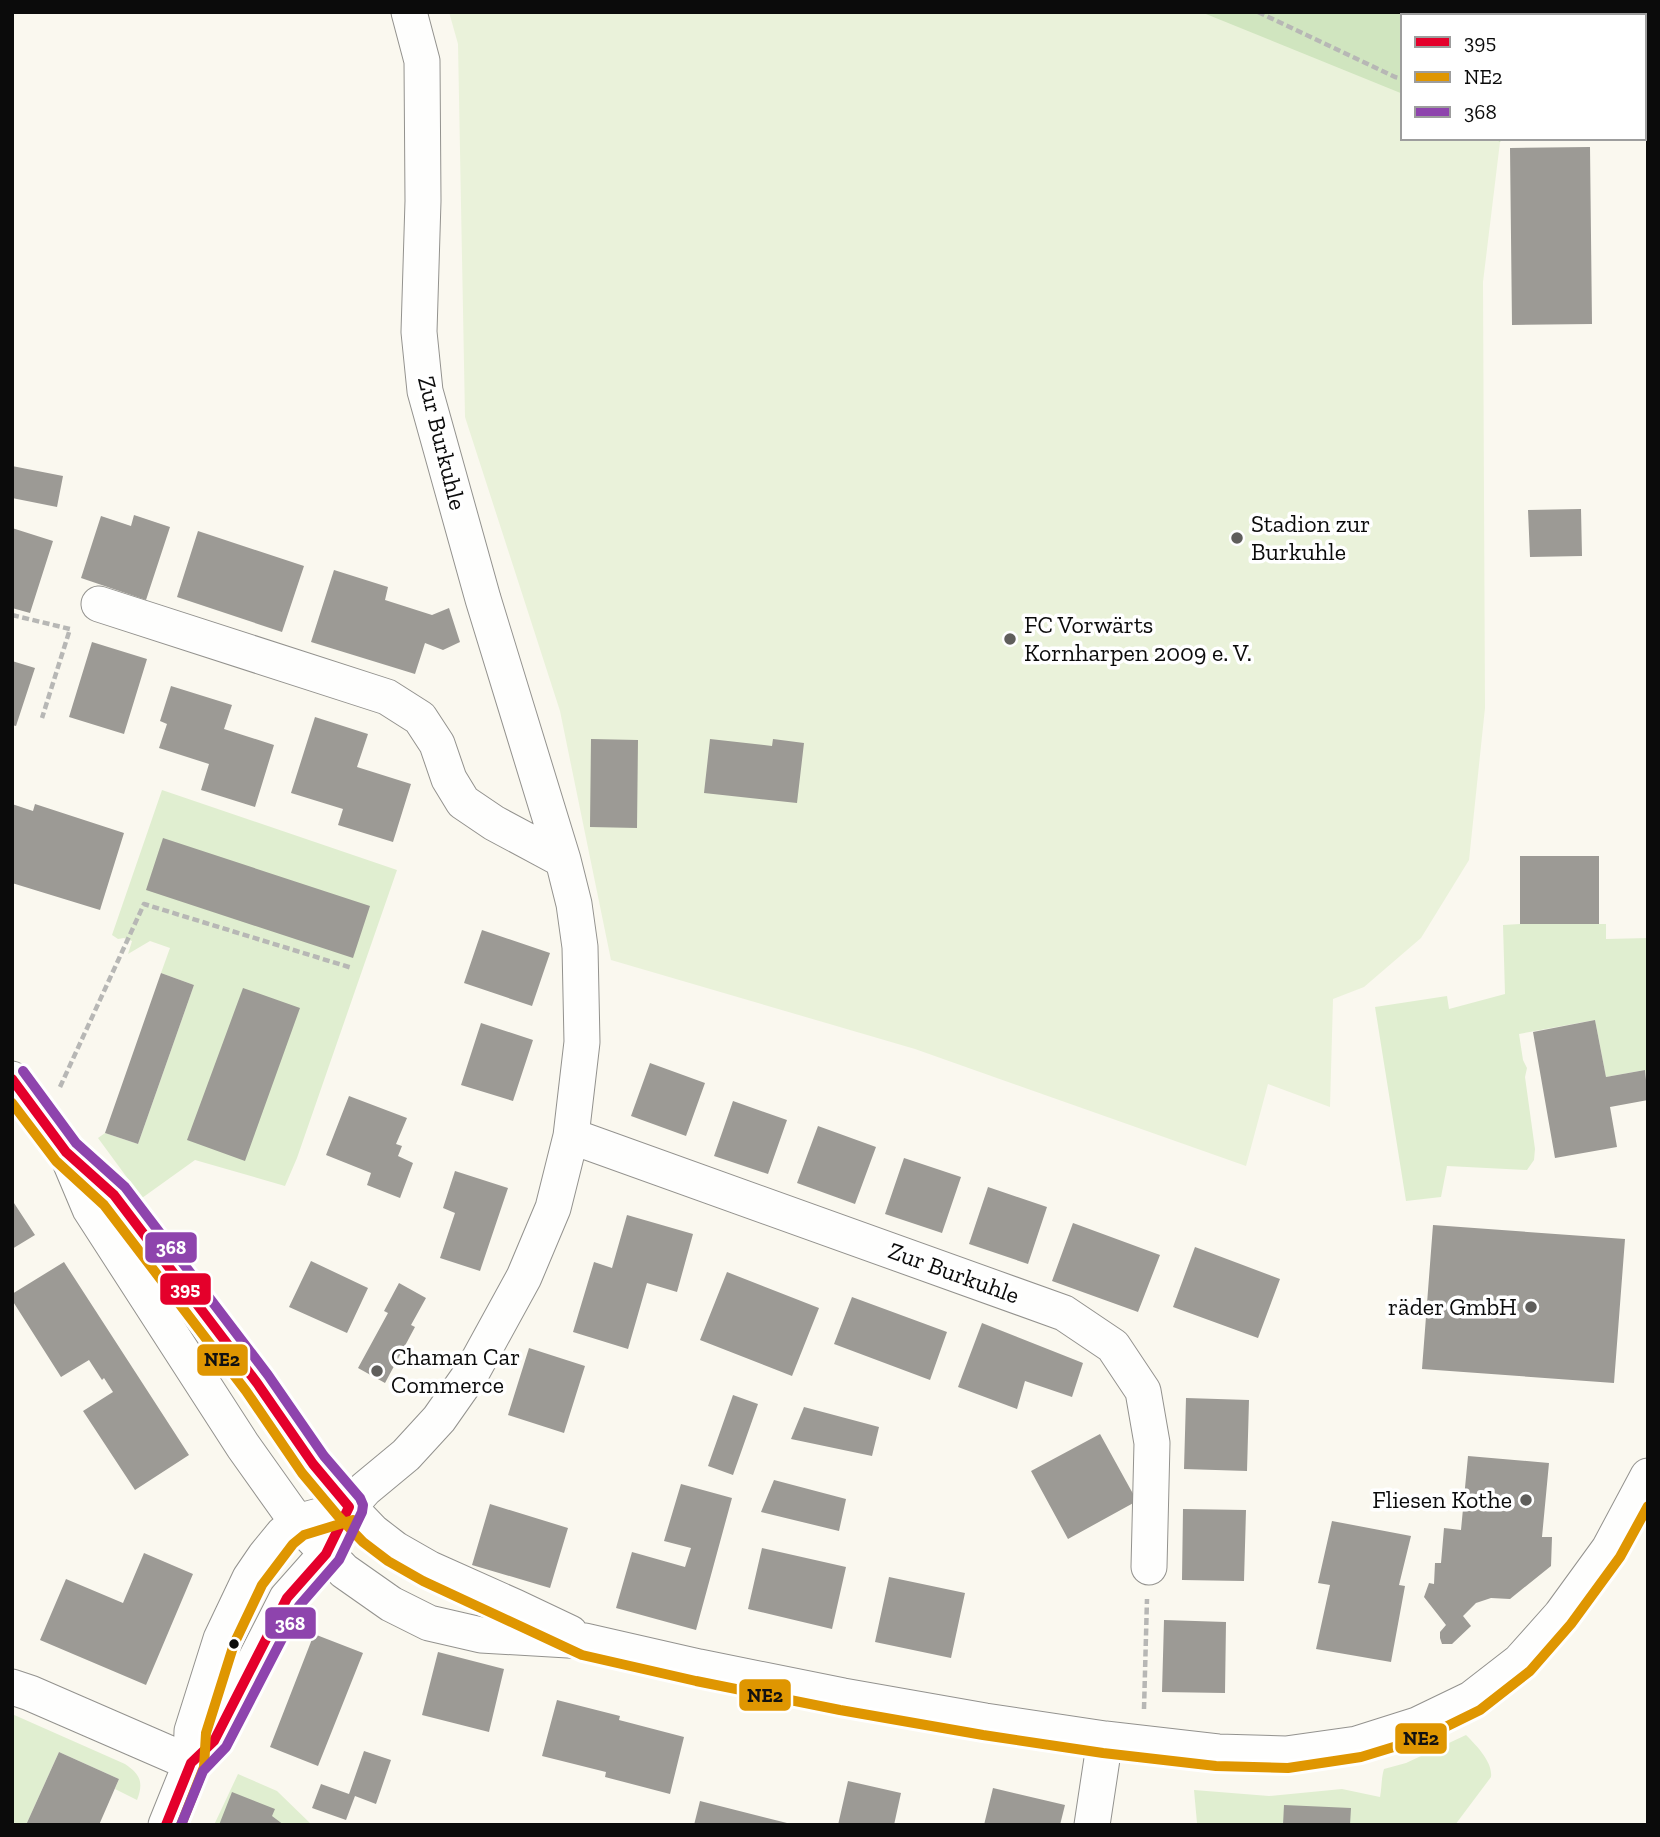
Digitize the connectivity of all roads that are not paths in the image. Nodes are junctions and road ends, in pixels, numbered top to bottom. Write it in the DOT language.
graph roads {
  1 [pos="410,12"];
  2 [pos="99,604"];
  3 [pos="563,860"];
  4 [pos="12,1079"];
  5 [pos="571,1136"];
  6 [pos="66,1153"];
  7 [pos="186,1290"];
  8 [pos="155,1311"];
  9 [pos="229,1346"];
  10 [pos="194,1372"];
  11 [pos="257,1383"];
  12 [pos="219,1411"];
  13 [pos="1648,1476"];
  14 [pos="349,1507"];
  15 [pos="297,1522"];
  16 [pos="326,1554"];
  17 [pos="1149,1567"];
  18 [pos="585,1641"];
  19 [pos="12,1687"];
  20 [pos="1105,1739"];
  21 [pos="191,1763"];
  22 [pos="166,1825"];
  23 [pos="1092,1825"];
  1 -- 3 [label="street, Zur Burkuhle"];
  2 -- 3 [label="street"];
  3 -- 5 [label="street, Zur Burkuhle"];
  4 -- 6 [label="street"];
  5 -- 14 [label="street, Zur Burkuhle"];
  5 -- 17 [label="street, Zur Burkuhle"];
  6 -- 7 [label="street"];
  6 -- 8 [label="street"];
  7 -- 8 [label="street"];
  7 -- 9 [label="street"];
  8 -- 10 [label="street"];
  9 -- 10 [label="street"];
  9 -- 11 [label="street"];
  10 -- 12 [label="street"];
  11 -- 12 [label="street"];
  11 -- 14 [label="street"];
  12 -- 15 [label="street"];
  13 -- 20 [label="street"];
  14 -- 15 [label="street"];
  14 -- 16 [label="street"];
  14 -- 18 [label="street"];
  15 -- 16 [label="street"];
  15 -- 21 [label="street"];
  16 -- 18 [label="street"];
  16 -- 21 [label="street"];
  18 -- 20 [label="street"];
  19 -- 21 [label="street"];
  20 -- 23 [label="street"];
  21 -- 22 [label="street"];
}
